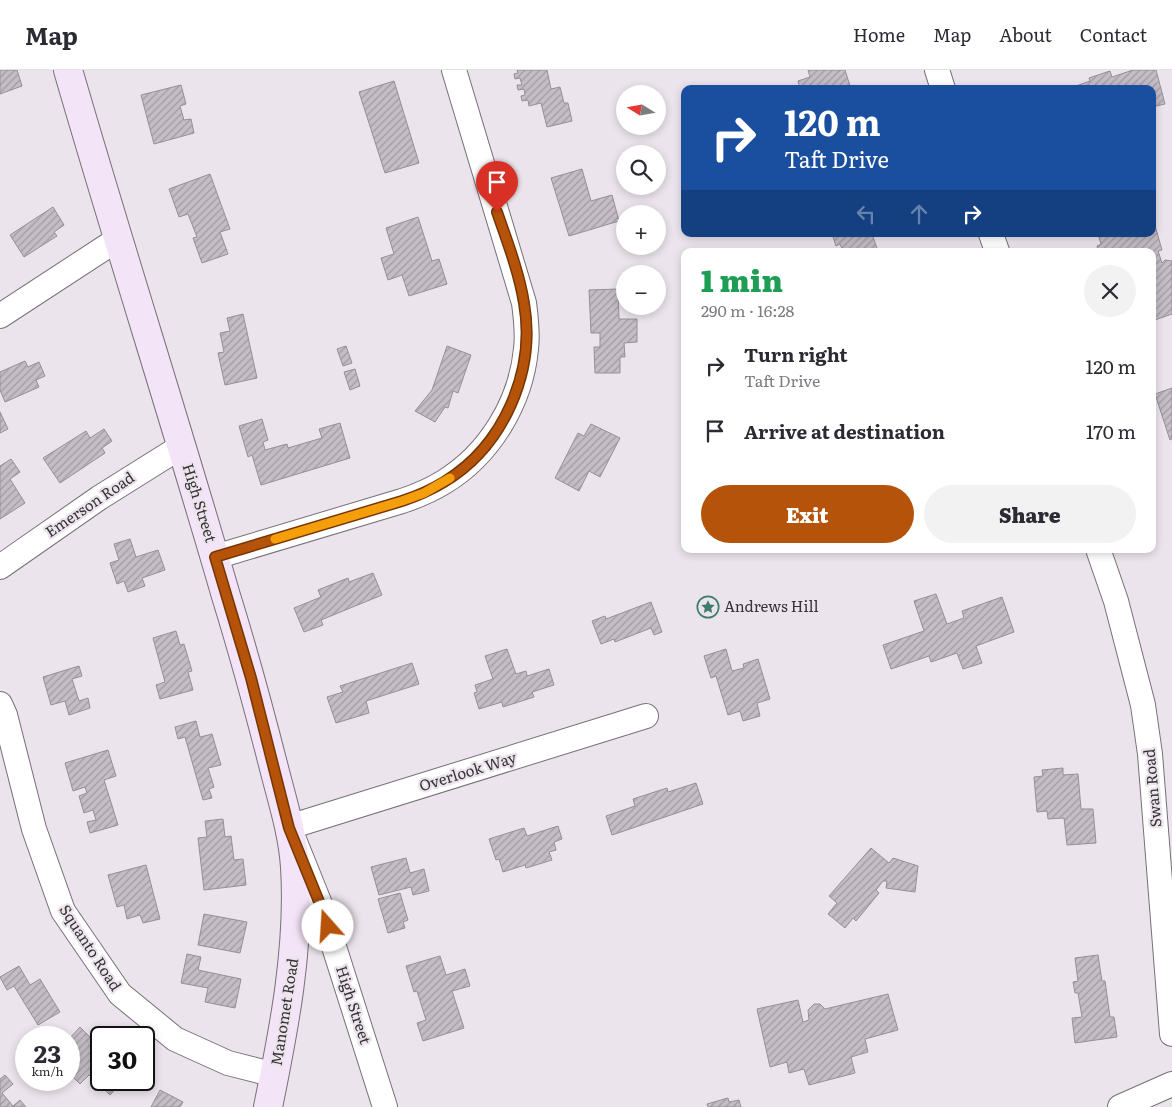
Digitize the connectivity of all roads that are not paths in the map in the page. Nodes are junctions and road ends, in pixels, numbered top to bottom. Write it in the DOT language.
graph roads {
  1 [pos="68,70"];
  2 [pos="454,70"];
  3 [pos="937,70"];
  4 [pos="942,85"];
  5 [pos="118,239"];
  6 [pos="0,316"];
  7 [pos="182,446"];
  8 [pos="1099,553"];
  9 [pos="215,557"];
  10 [pos="0,567"];
  11 [pos="0,704"];
  12 [pos="646,716"];
  13 [pos="289,828"];
  14 [pos="1172,1034"];
  15 [pos="275,1075"];
  16 [pos="1172,1084"];
  17 [pos="268,1107"];
  18 [pos="385,1107"];
  19 [pos="1120,1107"];
  1 -- 5 [label="main road, High Street"];
  2 -- 9 [label="street"];
  3 -- 4 [label="street"];
  5 -- 6 [label="street"];
  5 -- 7 [label="main road, High Street"];
  7 -- 9 [label="main road, High Street"];
  7 -- 10 [label="street, Emerson Road"];
  8 -- 14 [label="street, Swan Road"];
  9 -- 13 [label="main road, High Street"];
  11 -- 15 [label="street, Squanto Road"];
  12 -- 13 [label="street, Overlook Way"];
  13 -- 15 [label="main road, Manomet Road"];
  13 -- 18 [label="street, High Street"];
  15 -- 17 [label="main road, Manomet Road"];
  16 -- 19 [label="street"];
}
